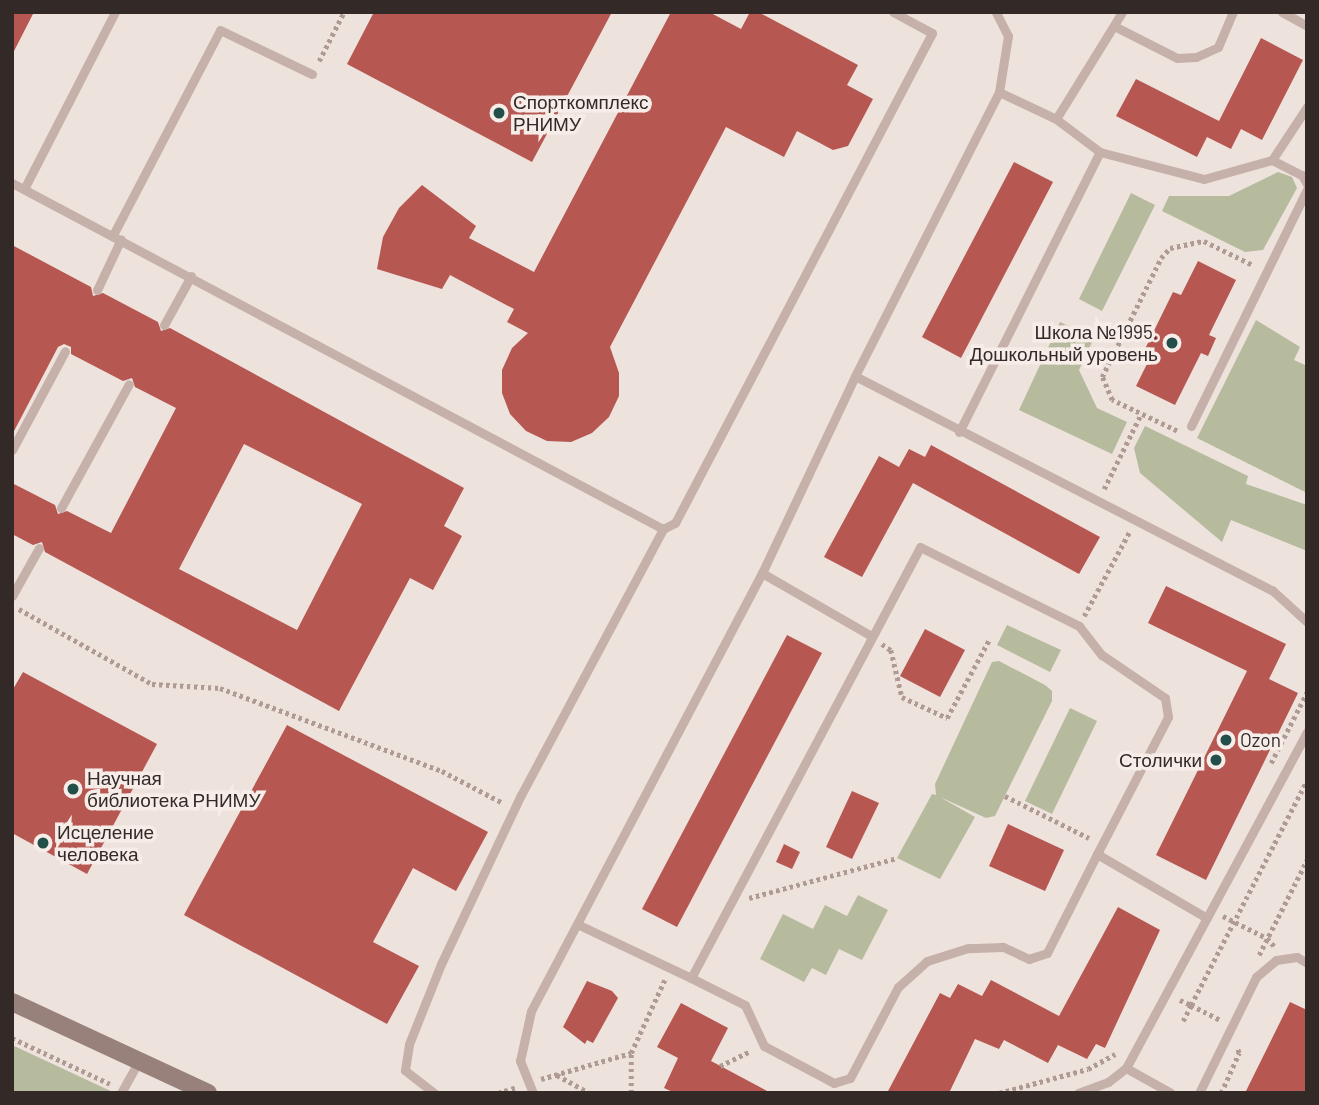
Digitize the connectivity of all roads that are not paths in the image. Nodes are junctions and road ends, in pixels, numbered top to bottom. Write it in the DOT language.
graph roads {
  1 [pos="115,12"];
  2 [pos="892,12"];
  3 [pos="996,12"];
  4 [pos="1122,12"];
  5 [pos="1233,12"];
  6 [pos="1282,12"];
  7 [pos="1307,26"];
  8 [pos="1116,27"];
  9 [pos="312,74"];
  10 [pos="999,92"];
  11 [pos="1307,107"];
  12 [pos="1056,119"];
  13 [pos="1100,152"];
  14 [pos="1272,160"];
  15 [pos="12,183"];
  16 [pos="1307,184"];
  17 [pos="24,189"];
  18 [pos="1307,189"];
  19 [pos="117,237"];
  20 [pos="191,276"];
  21 [pos="97,290"];
  22 [pos="164,324"];
  23 [pos="65,351"];
  24 [pos="855,376"];
  25 [pos="129,384"];
  26 [pos="1191,426"];
  27 [pos="959,432"];
  28 [pos="12,450"];
  29 [pos="61,508"];
  30 [pos="663,529"];
  31 [pos="39,548"];
  32 [pos="762,573"];
  33 [pos="12,596"];
  34 [pos="1307,622"];
  35 [pos="870,635"];
  36 [pos="1307,732"];
  37 [pos="1097,854"];
  38 [pos="1210,914"];
  39 [pos="577,924"];
  40 [pos="1307,963"];
  41 [pos="691,978"];
  42 [pos="12,1002"];
  43 [pos="139,1061"];
  44 [pos="1126,1068"];
  45 [pos="122,1091"];
  46 [pos="208,1093"];
  47 [pos="434,1093"];
  48 [pos="533,1093"];
  49 [pos="1078,1093"];
  50 [pos="1171,1093"];
  51 [pos="1199,1093"];
  1 -- 17 [label="lane"];
  2 -- 30 [label="lane"];
  3 -- 10 [label="lane"];
  4 -- 8 [label="lane"];
  5 -- 8 [label="lane"];
  6 -- 7 [label="lane"];
  8 -- 12 [label="lane"];
  9 -- 19 [label="lane"];
  10 -- 12 [label="lane"];
  10 -- 24 [label="lane"];
  11 -- 14 [label="lane"];
  12 -- 13 [label="lane"];
  13 -- 14 [label="lane"];
  13 -- 27 [label="lane"];
  14 -- 16 [label="lane"];
  15 -- 17 [label="lane"];
  17 -- 19 [label="lane"];
  18 -- 26 [label="lane"];
  19 -- 20 [label="lane"];
  19 -- 21 [label="lane"];
  20 -- 22 [label="lane"];
  20 -- 30 [label="lane"];
  23 -- 28 [label="lane"];
  24 -- 27 [label="lane"];
  24 -- 32 [label="lane"];
  25 -- 29 [label="lane"];
  27 -- 34 [label="lane"];
  30 -- 47 [label="lane"];
  31 -- 33 [label="lane"];
  32 -- 35 [label="lane"];
  32 -- 39 [label="lane"];
  35 -- 37 [label="lane"];
  35 -- 41 [label="lane"];
  36 -- 38 [label="lane"];
  37 -- 38 [label="lane"];
  37 -- 41 [label="lane"];
  38 -- 44 [label="lane"];
  39 -- 41 [label="lane"];
  39 -- 48 [label="lane"];
  40 -- 51 [label="lane"];
  42 -- 43 [label="main road"];
  43 -- 45 [label="lane"];
  43 -- 46 [label="main road"];
  44 -- 49 [label="lane"];
  44 -- 50 [label="lane"];
}
